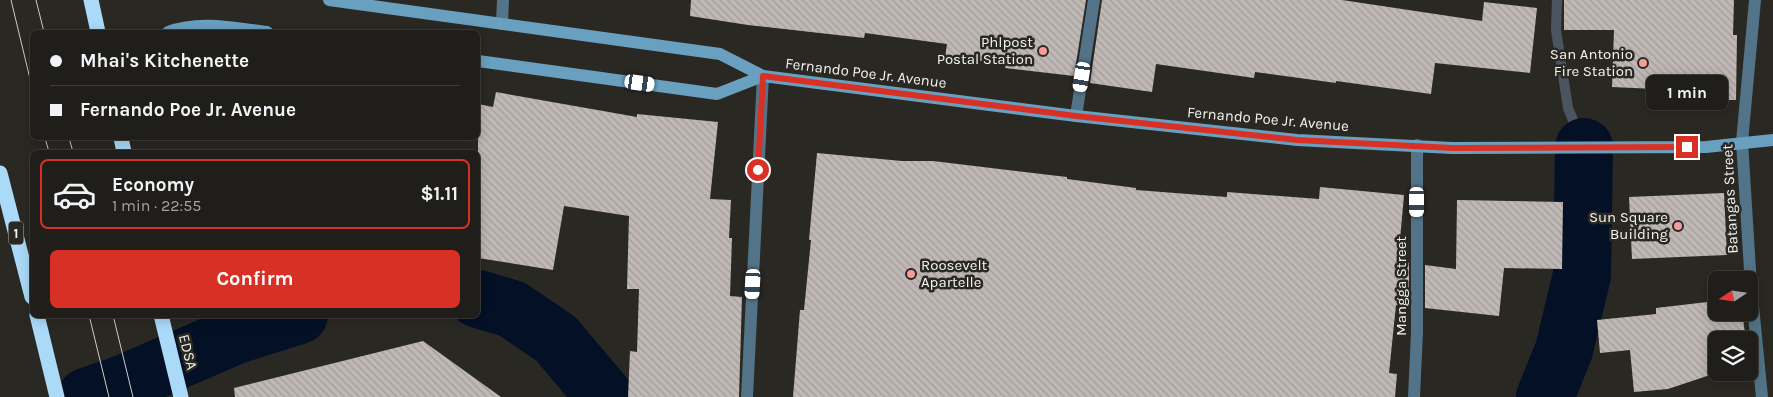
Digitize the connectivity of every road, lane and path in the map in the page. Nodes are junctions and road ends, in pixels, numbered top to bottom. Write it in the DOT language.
graph roads {
  1 [pos="91,0"];
  2 [pos="329,0"];
  3 [pos="503,0"];
  4 [pos="1094,0"];
  5 [pos="1755,0"];
  6 [pos="502,24"];
  7 [pos="98,30"];
  8 [pos="178,30"];
  9 [pos="251,30"];
  10 [pos="480,61"];
  11 [pos="763,76"];
  12 [pos="1076,116"];
  13 [pos="1773,140"];
  14 [pos="1742,142"];
  15 [pos="1417,145"];
  16 [pos="0,173"];
  17 [pos="30,287"];
  18 [pos="38,318"];
  19 [pos="162,318"];
  20 [pos="56,397"];
  21 [pos="181,397"];
  22 [pos="748,397"];
  23 [pos="1414,397"];
  24 [pos="1762,397"];
  1 -- 7 [label="highway"];
  2 -- 6 [label="main road, Fernando Poe Jr. Avenue"];
  3 -- 6 [label="street"];
  4 -- 12 [label="street"];
  5 -- 14 [label="street, Batangas Street"];
  6 -- 11 [label="main road, Fernando Poe Jr. Avenue"];
  8 -- 9 [label="main road"];
  10 -- 11 [label="main road, Fernando Poe Jr. Avenue"];
  11 -- 12 [label="main road, Fernando Poe Jr. Avenue"];
  11 -- 22 [label="street"];
  12 -- 15 [label="main road, Fernando Poe Jr. Avenue"];
  13 -- 14 [label="main road, Fernando Poe Jr. Avenue"];
  14 -- 15 [label="main road, Fernando Poe Jr. Avenue"];
  14 -- 24 [label="street, Batangas Street"];
  15 -- 23 [label="street, Mangga Street"];
  16 -- 17 [label="highway, 1"];
  18 -- 20 [label="highway"];
  19 -- 21 [label="highway, EDSA"];
}
